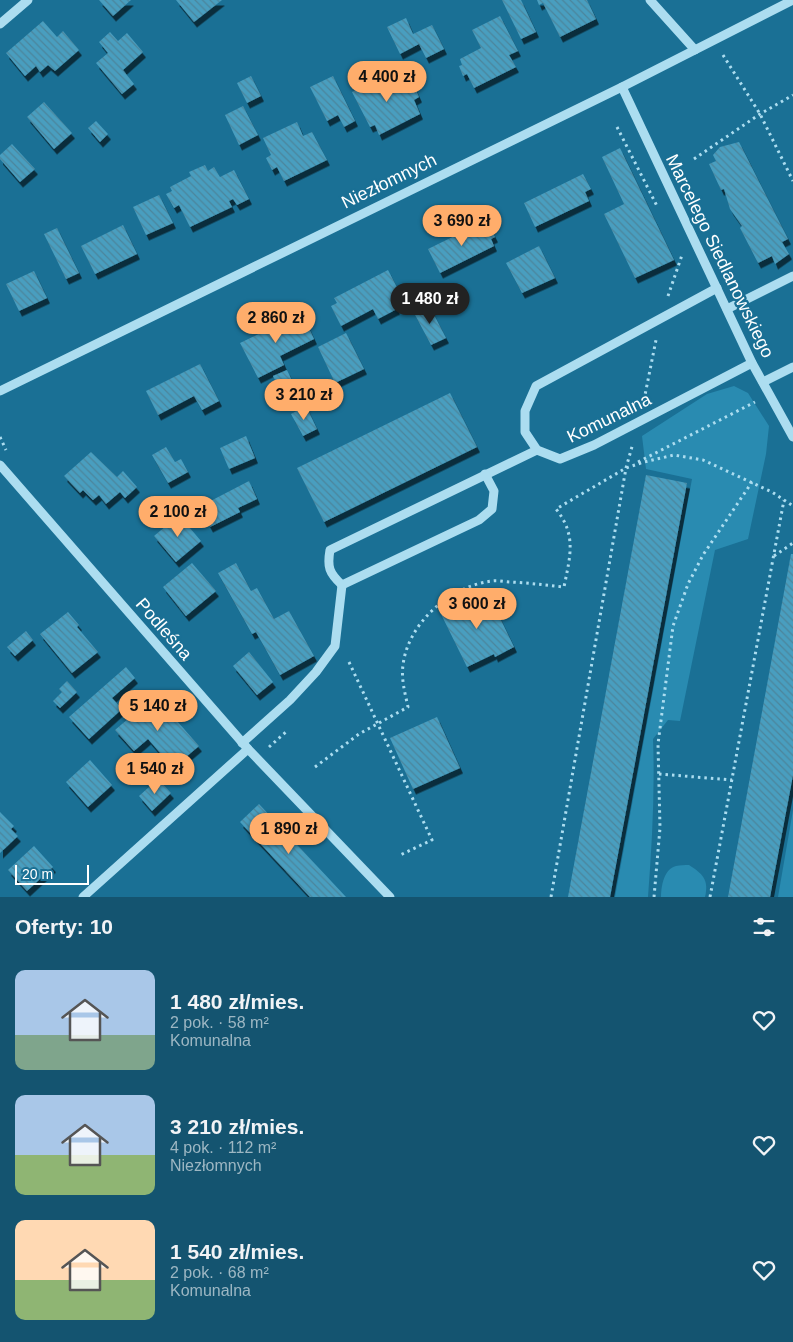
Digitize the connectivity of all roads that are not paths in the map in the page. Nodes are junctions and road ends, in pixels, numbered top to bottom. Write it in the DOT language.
graph roads {
  1 [pos="28,0"];
  2 [pos="650,0"];
  3 [pos="793,0"];
  4 [pos="0,24"];
  5 [pos="694,50"];
  6 [pos="622,87"];
  7 [pos="793,276"];
  8 [pos="717,288"];
  9 [pos="727,309"];
  10 [pos="752,363"];
  11 [pos="793,367"];
  12 [pos="763,382"];
  13 [pos="0,391"];
  14 [pos="793,437"];
  15 [pos="537,450"];
  16 [pos="0,466"];
  17 [pos="485,474"];
  18 [pos="342,585"];
  19 [pos="245,746"];
  20 [pos="83,897"];
  21 [pos="390,897"];
  1 -- 4 [label="street"];
  2 -- 5 [label="street"];
  3 -- 5 [label="street, Niezłomnych"];
  5 -- 6 [label="street, Niezłomnych"];
  6 -- 8 [label="street, Marcelego Siedlanowskiego"];
  6 -- 13 [label="street, Niezłomnych"];
  7 -- 9 [label="street"];
  8 -- 9 [label="street, Marcelego Siedlanowskiego"];
  8 -- 15 [label="street"];
  9 -- 10 [label="street, Marcelego Siedlanowskiego"];
  10 -- 12 [label="street, Marcelego Siedlanowskiego"];
  10 -- 15 [label="street, Komunalna"];
  11 -- 12 [label="street"];
  12 -- 14 [label="street, Marcelego Siedlanowskiego"];
  15 -- 17 [label="street"];
  16 -- 19 [label="street, Podleśna"];
  17 -- 18 [label="street"];
  17 -- 18 [label="street"];
  18 -- 19 [label="street"];
  19 -- 20 [label="street"];
  19 -- 21 [label="street, Podleśna"];
}
